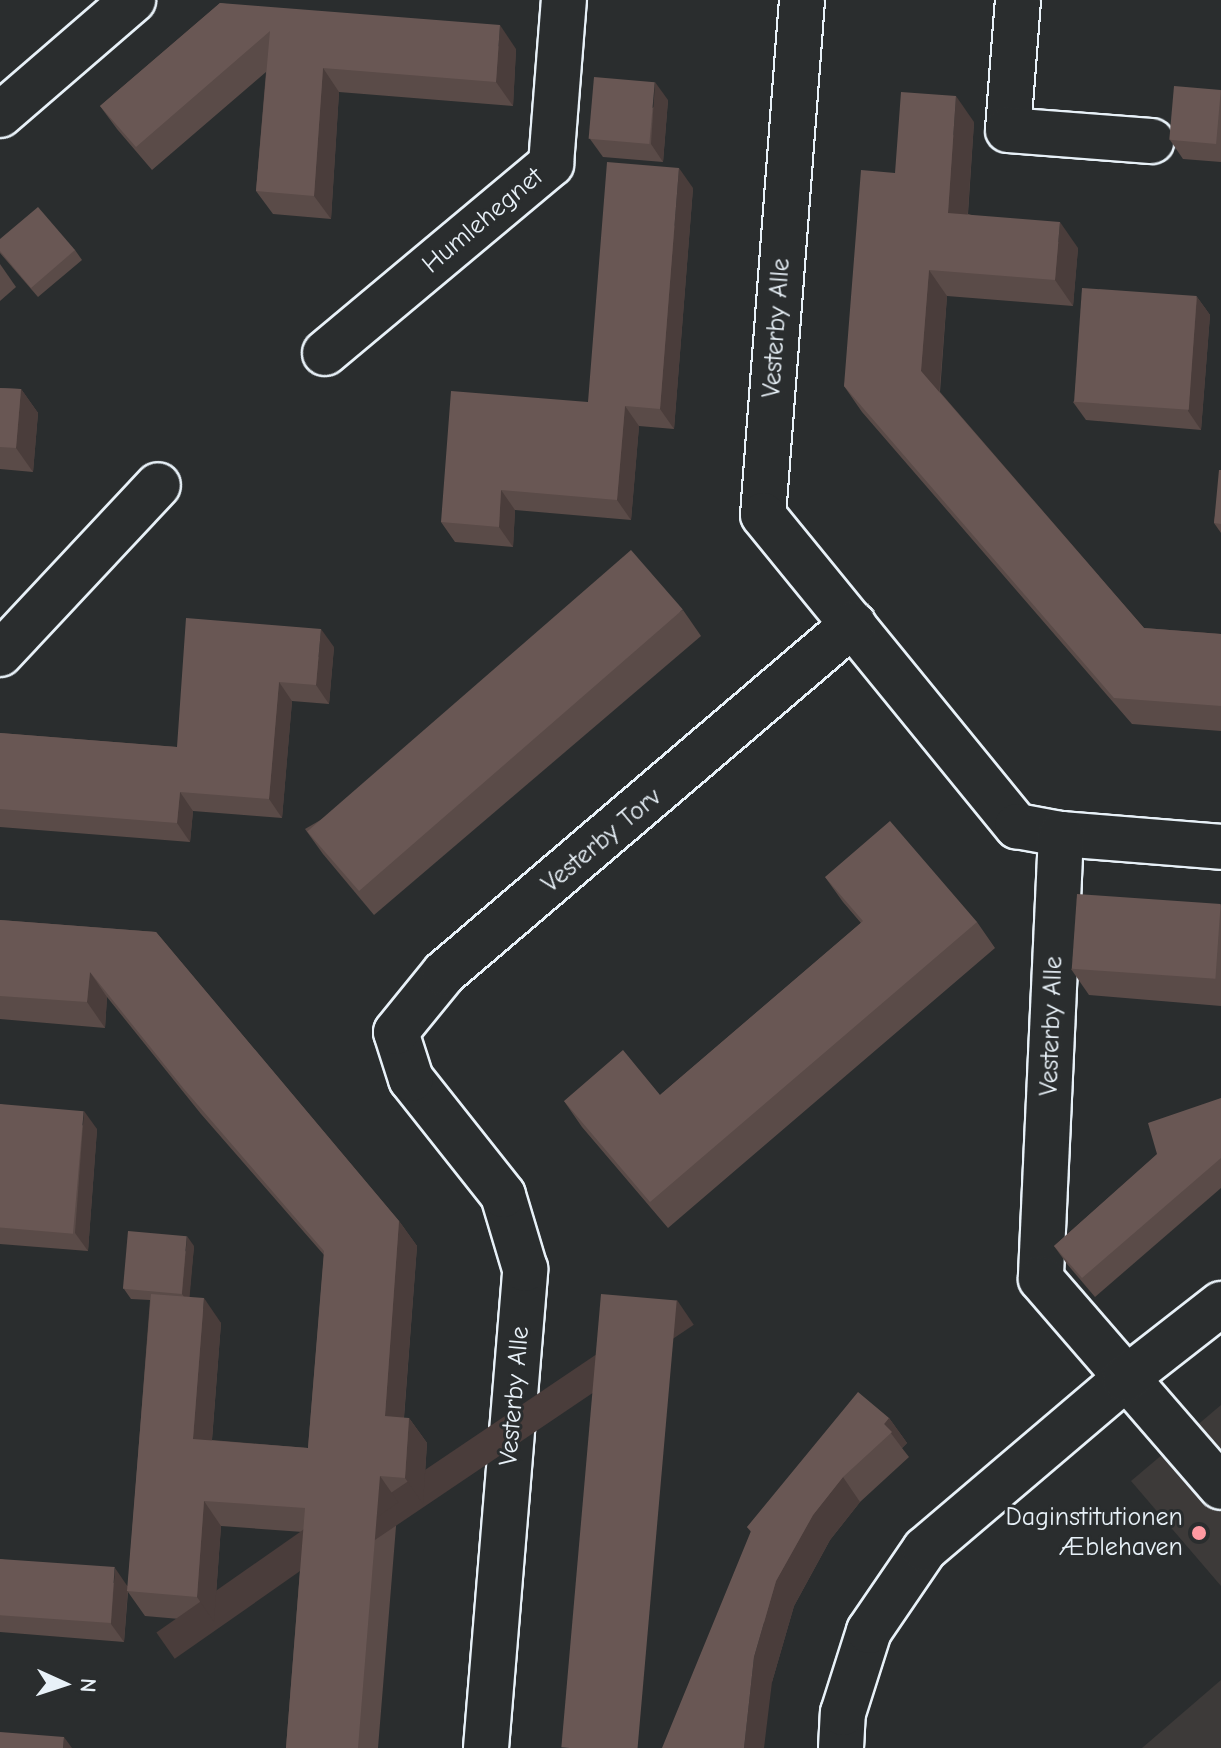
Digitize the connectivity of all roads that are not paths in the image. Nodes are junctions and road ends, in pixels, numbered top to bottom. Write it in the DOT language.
graph roads {
  1 [pos="133,0"];
  2 [pos="564,0"];
  3 [pos="802,0"];
  4 [pos="1018,0"];
  5 [pos="0,115"];
  6 [pos="1152,141"];
  7 [pos="325,353"];
  8 [pos="158,485"];
  9 [pos="853,624"];
  10 [pos="0,654"];
  11 [pos="1061,834"];
  12 [pos="1221,847"];
  13 [pos="411,1079"];
  14 [pos="1221,1304"];
  15 [pos="1125,1379"];
  16 [pos="1221,1487"];
  17 [pos="486,1748"];
  18 [pos="841,1748"];
  1 -- 5 [label="street"];
  2 -- 7 [label="street, Humlehegnet"];
  3 -- 9 [label="street, Vesterby Alle"];
  4 -- 6 [label="street"];
  8 -- 10 [label="street"];
  9 -- 11 [label="street, Vesterby Alle"];
  9 -- 13 [label="street, Vesterby Torv"];
  11 -- 12 [label="street, Vesterby Alle"];
  11 -- 15 [label="street, Vesterby Alle"];
  13 -- 17 [label="street, Vesterby Alle"];
  14 -- 15 [label="street"];
  15 -- 16 [label="street, Vesterby Alle"];
  15 -- 18 [label="street"];
}
